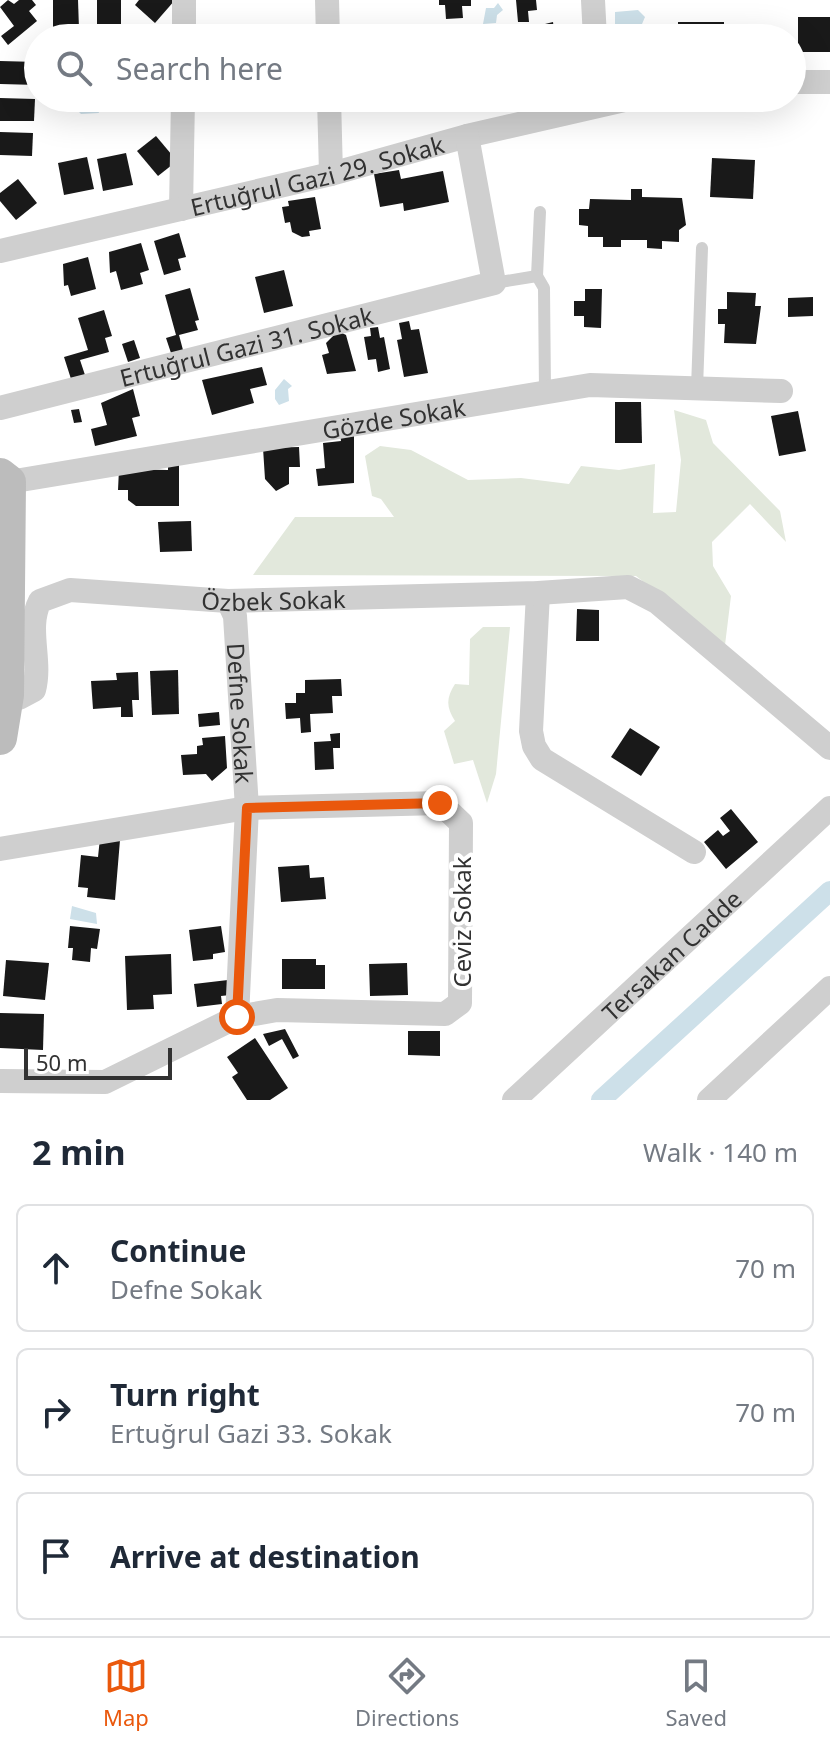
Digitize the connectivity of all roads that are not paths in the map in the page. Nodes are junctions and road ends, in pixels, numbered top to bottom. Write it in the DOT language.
graph roads {
  1 [pos="184,0"];
  2 [pos="327,0"];
  3 [pos="593,0"];
  4 [pos="184,24"];
  5 [pos="328,24"];
  6 [pos="594,24"];
  7 [pos="806,82"];
  8 [pos="830,82"];
  9 [pos="183,112"];
  10 [pos="329,112"];
  11 [pos="560,112"];
  12 [pos="467,136"];
  13 [pos="331,174"];
  14 [pos="181,209"];
  15 [pos="540,212"];
  16 [pos="702,248"];
  17 [pos="0,251"];
  18 [pos="537,276"];
  19 [pos="494,283"];
  20 [pos="697,388"];
  21 [pos="781,391"];
  22 [pos="545,392"];
  23 [pos="0,408"];
  24 [pos="5,478"];
  25 [pos="4,530"];
  26 [pos="538,593"];
  27 [pos="228,601"];
  28 [pos="4,696"];
  29 [pos="0,738"];
  30 [pos="830,748"];
  31 [pos="247,808"];
  32 [pos="830,808"];
  33 [pos="0,849"];
  34 [pos="694,852"];
  35 [pos="830,988"];
  36 [pos="237,1017"];
  37 [pos="17,1087"];
  38 [pos="514,1100"];
  39 [pos="709,1100"];
  1 -- 4 [label="street"];
  2 -- 5 [label="street"];
  3 -- 6 [label="street"];
  7 -- 8 [label="street"];
  9 -- 14 [label="street"];
  10 -- 13 [label="street"];
  11 -- 12 [label="street, Ertuğrul Gazi 29. Sokak"];
  12 -- 13 [label="street, Ertuğrul Gazi 29. Sokak"];
  12 -- 19 [label="street"];
  13 -- 14 [label="street, Ertuğrul Gazi 29. Sokak"];
  14 -- 17 [label="street, Ertuğrul Gazi 29. Sokak"];
  15 -- 18 [label="lane"];
  16 -- 20 [label="lane"];
  18 -- 19 [label="lane"];
  18 -- 22 [label="lane"];
  19 -- 23 [label="street, Ertuğrul Gazi 31. Sokak"];
  20 -- 21 [label="street, Gözde Sokak"];
  20 -- 22 [label="street, Gözde Sokak"];
  22 -- 24 [label="street, Gözde Sokak"];
  24 -- 25 [label="street"];
  25 -- 28 [label="street"];
  26 -- 27 [label="street, Özbek Sokak"];
  26 -- 30 [label="street, Özbek Sokak"];
  26 -- 34 [label="street"];
  27 -- 28 [label="street, Özbek Sokak"];
  27 -- 31 [label="street, Defne Sokak"];
  28 -- 29 [label="street"];
  31 -- 33 [label="street"];
  31 -- 36 [label="street, Defne Sokak"];
  31 -- 36 [label="street, Ceviz Sokak"];
  32 -- 38 [label="street, Tersakan Cadde"];
  35 -- 39 [label="street"];
  36 -- 37 [label="street"];
}
